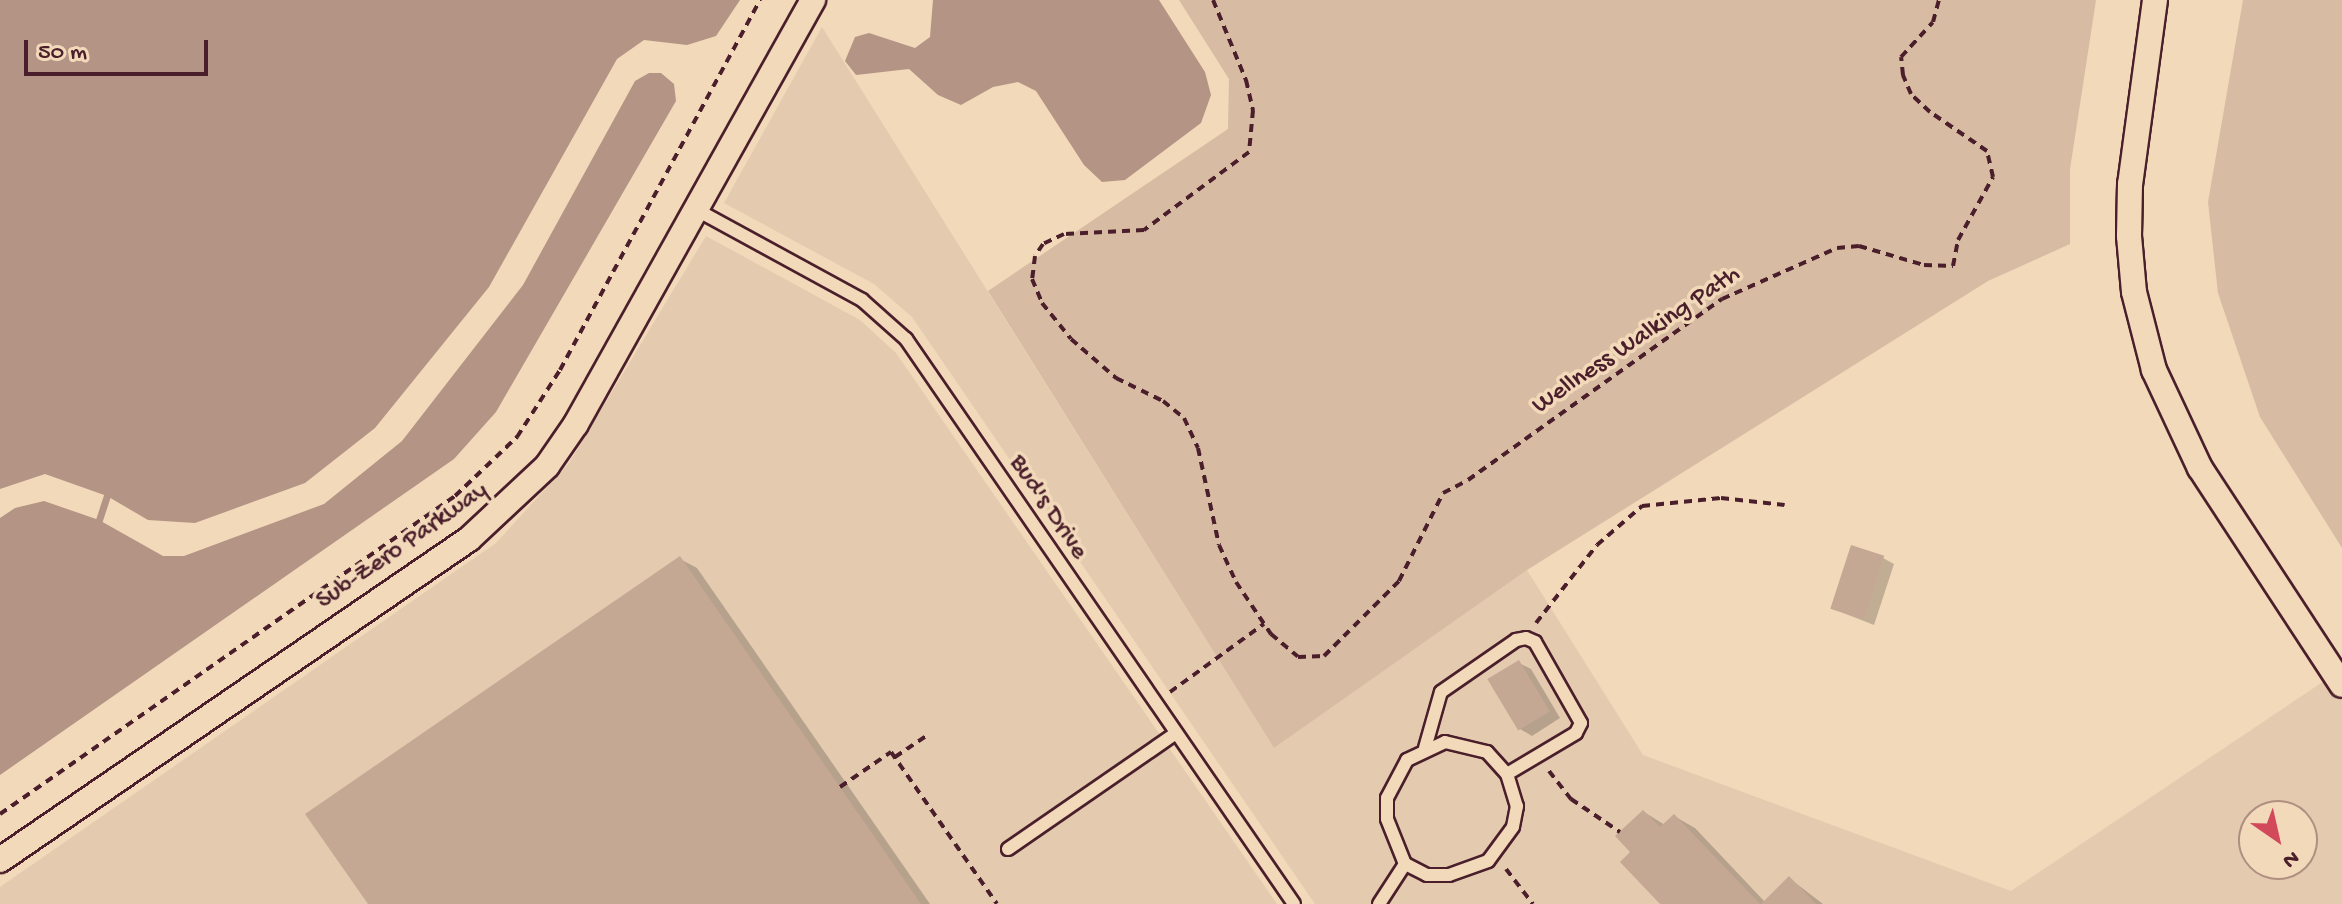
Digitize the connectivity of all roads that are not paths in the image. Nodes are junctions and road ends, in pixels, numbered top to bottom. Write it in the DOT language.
graph roads {
  1 [pos="813,0"];
  2 [pos="2155,0"];
  3 [pos="697,210"];
  4 [pos="2342,685"];
  5 [pos="1176,733"];
  6 [pos="1425,748"];
  7 [pos="1507,774"];
  8 [pos="1008,849"];
  9 [pos="0,860"];
  10 [pos="1405,864"];
  11 [pos="1294,904"];
  12 [pos="1379,904"];
  1 -- 3 [label="street, Sub-Zero Parkway"];
  2 -- 4 [label="street"];
  3 -- 5 [label="lane, Bud's Drive"];
  3 -- 9 [label="street, Sub-Zero Parkway"];
  5 -- 8 [label="lane"];
  5 -- 11 [label="lane, Bud's Drive"];
  6 -- 7 [label="lane"];
  6 -- 7 [label="lane"];
  6 -- 10 [label="lane"];
  7 -- 10 [label="lane"];
  10 -- 12 [label="lane"];
}
